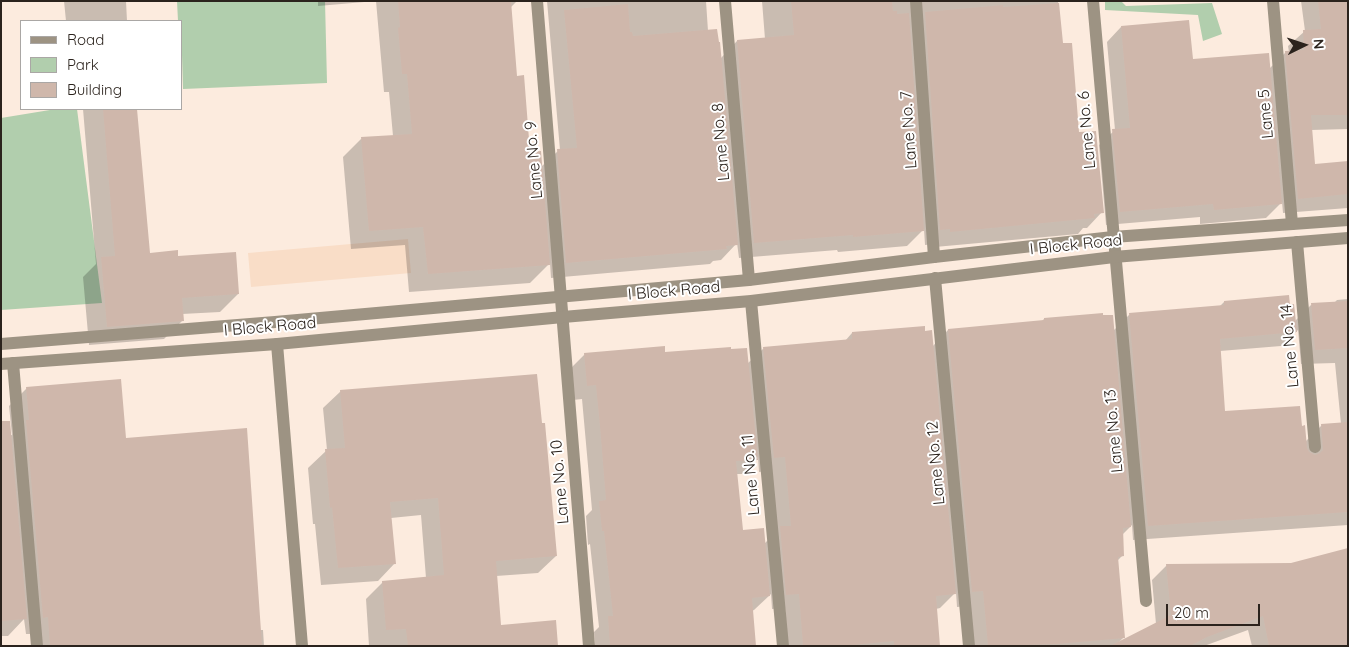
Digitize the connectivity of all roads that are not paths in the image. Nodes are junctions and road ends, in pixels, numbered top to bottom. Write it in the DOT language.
graph roads {
  1 [pos="537,1"];
  2 [pos="725,1"];
  3 [pos="916,1"];
  4 [pos="1093,1"];
  5 [pos="1274,1"];
  6 [pos="1348,220"];
  7 [pos="1292,224"];
  8 [pos="1113,237"];
  9 [pos="1348,238"];
  10 [pos="1297,242"];
  11 [pos="934,257"];
  12 [pos="1114,257"];
  13 [pos="935,278"];
  14 [pos="749,280"];
  15 [pos="561,296"];
  16 [pos="751,301"];
  17 [pos="563,317"];
  18 [pos="1,344"];
  19 [pos="277,344"];
  20 [pos="7,364"];
  21 [pos="1315,447"];
  22 [pos="1146,601"];
  23 [pos="37,646"];
  24 [pos="302,646"];
  25 [pos="589,646"];
  26 [pos="783,646"];
  27 [pos="969,646"];
  1 -- 15 [label="street, Lane No. 9"];
  2 -- 14 [label="street, Lane No. 8"];
  3 -- 11 [label="street, Lane No. 7"];
  4 -- 8 [label="street, Lane No. 6"];
  5 -- 7 [label="street, Lane 5"];
  6 -- 7 [label="street, I Block Road"];
  7 -- 8 [label="street, I Block Road"];
  8 -- 11 [label="street, I Block Road"];
  8 -- 12 [label="street, Lane No. 6"];
  9 -- 10 [label="street, I Block Road"];
  10 -- 12 [label="street, I Block Road"];
  10 -- 21 [label="street, Lane No. 14"];
  11 -- 14 [label="street, I Block Road"];
  12 -- 13 [label="street, I Block Road"];
  12 -- 22 [label="street, Lane No. 13"];
  13 -- 16 [label="street, I Block Road"];
  13 -- 27 [label="street, Lane No. 12"];
  14 -- 15 [label="street, I Block Road"];
  15 -- 17 [label="street, Lane No. 9"];
  15 -- 18 [label="street, I Block Road"];
  16 -- 17 [label="street, I Block Road"];
  16 -- 26 [label="street, Lane No. 11"];
  17 -- 19 [label="street, I Block Road"];
  17 -- 25 [label="street, Lane No. 10"];
  19 -- 20 [label="street, I Block Road"];
  19 -- 24 [label="street"];
  20 -- 23 [label="street"];
}
